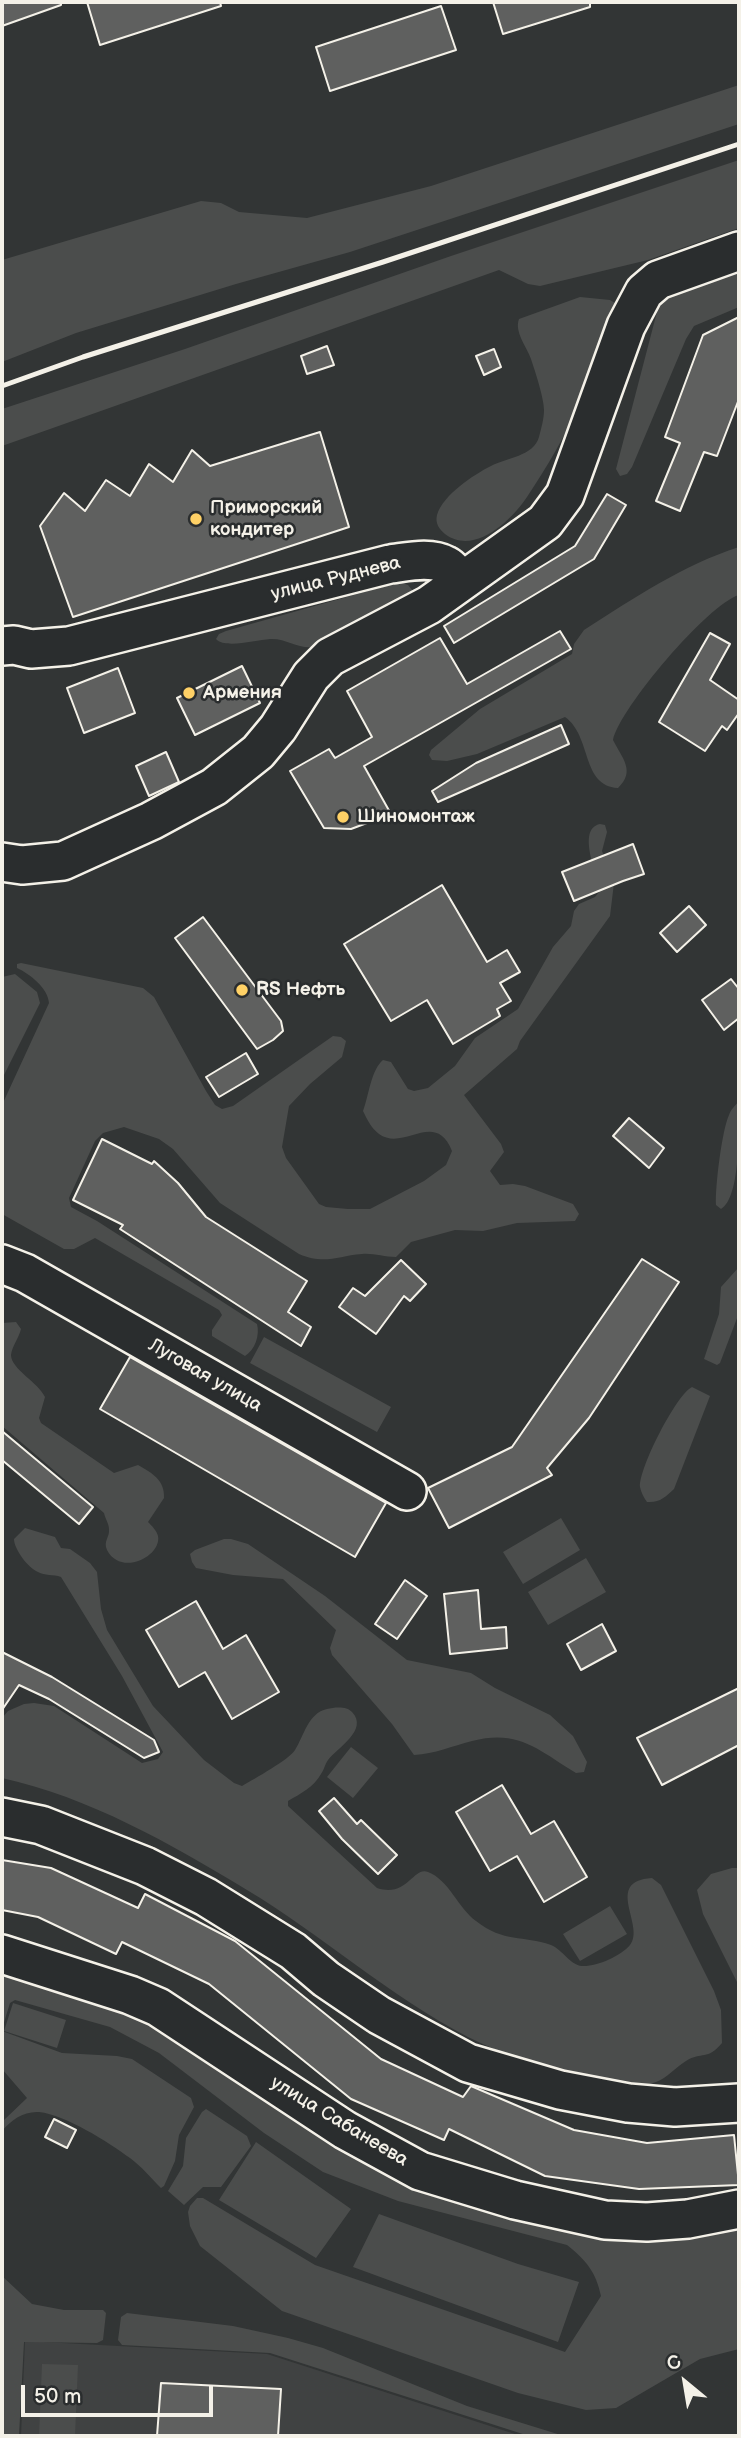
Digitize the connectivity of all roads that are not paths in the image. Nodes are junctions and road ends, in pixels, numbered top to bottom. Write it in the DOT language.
graph roads {
  1 [pos="739,251"];
  2 [pos="461,582"];
  3 [pos="2,646"];
  4 [pos="2,862"];
  5 [pos="2,1264"];
  6 [pos="407,1491"];
  7 [pos="2,1816"];
  8 [pos="2,1954"];
  9 [pos="739,2103"];
  10 [pos="739,2209"];
  1 -- 2 [label="street"];
  2 -- 3 [label="street, улица Руднева"];
  2 -- 4 [label="street"];
  5 -- 6 [label="street, Луговая улица"];
  7 -- 9 [label="street"];
  8 -- 10 [label="street, улица Сабанеева"];
}
